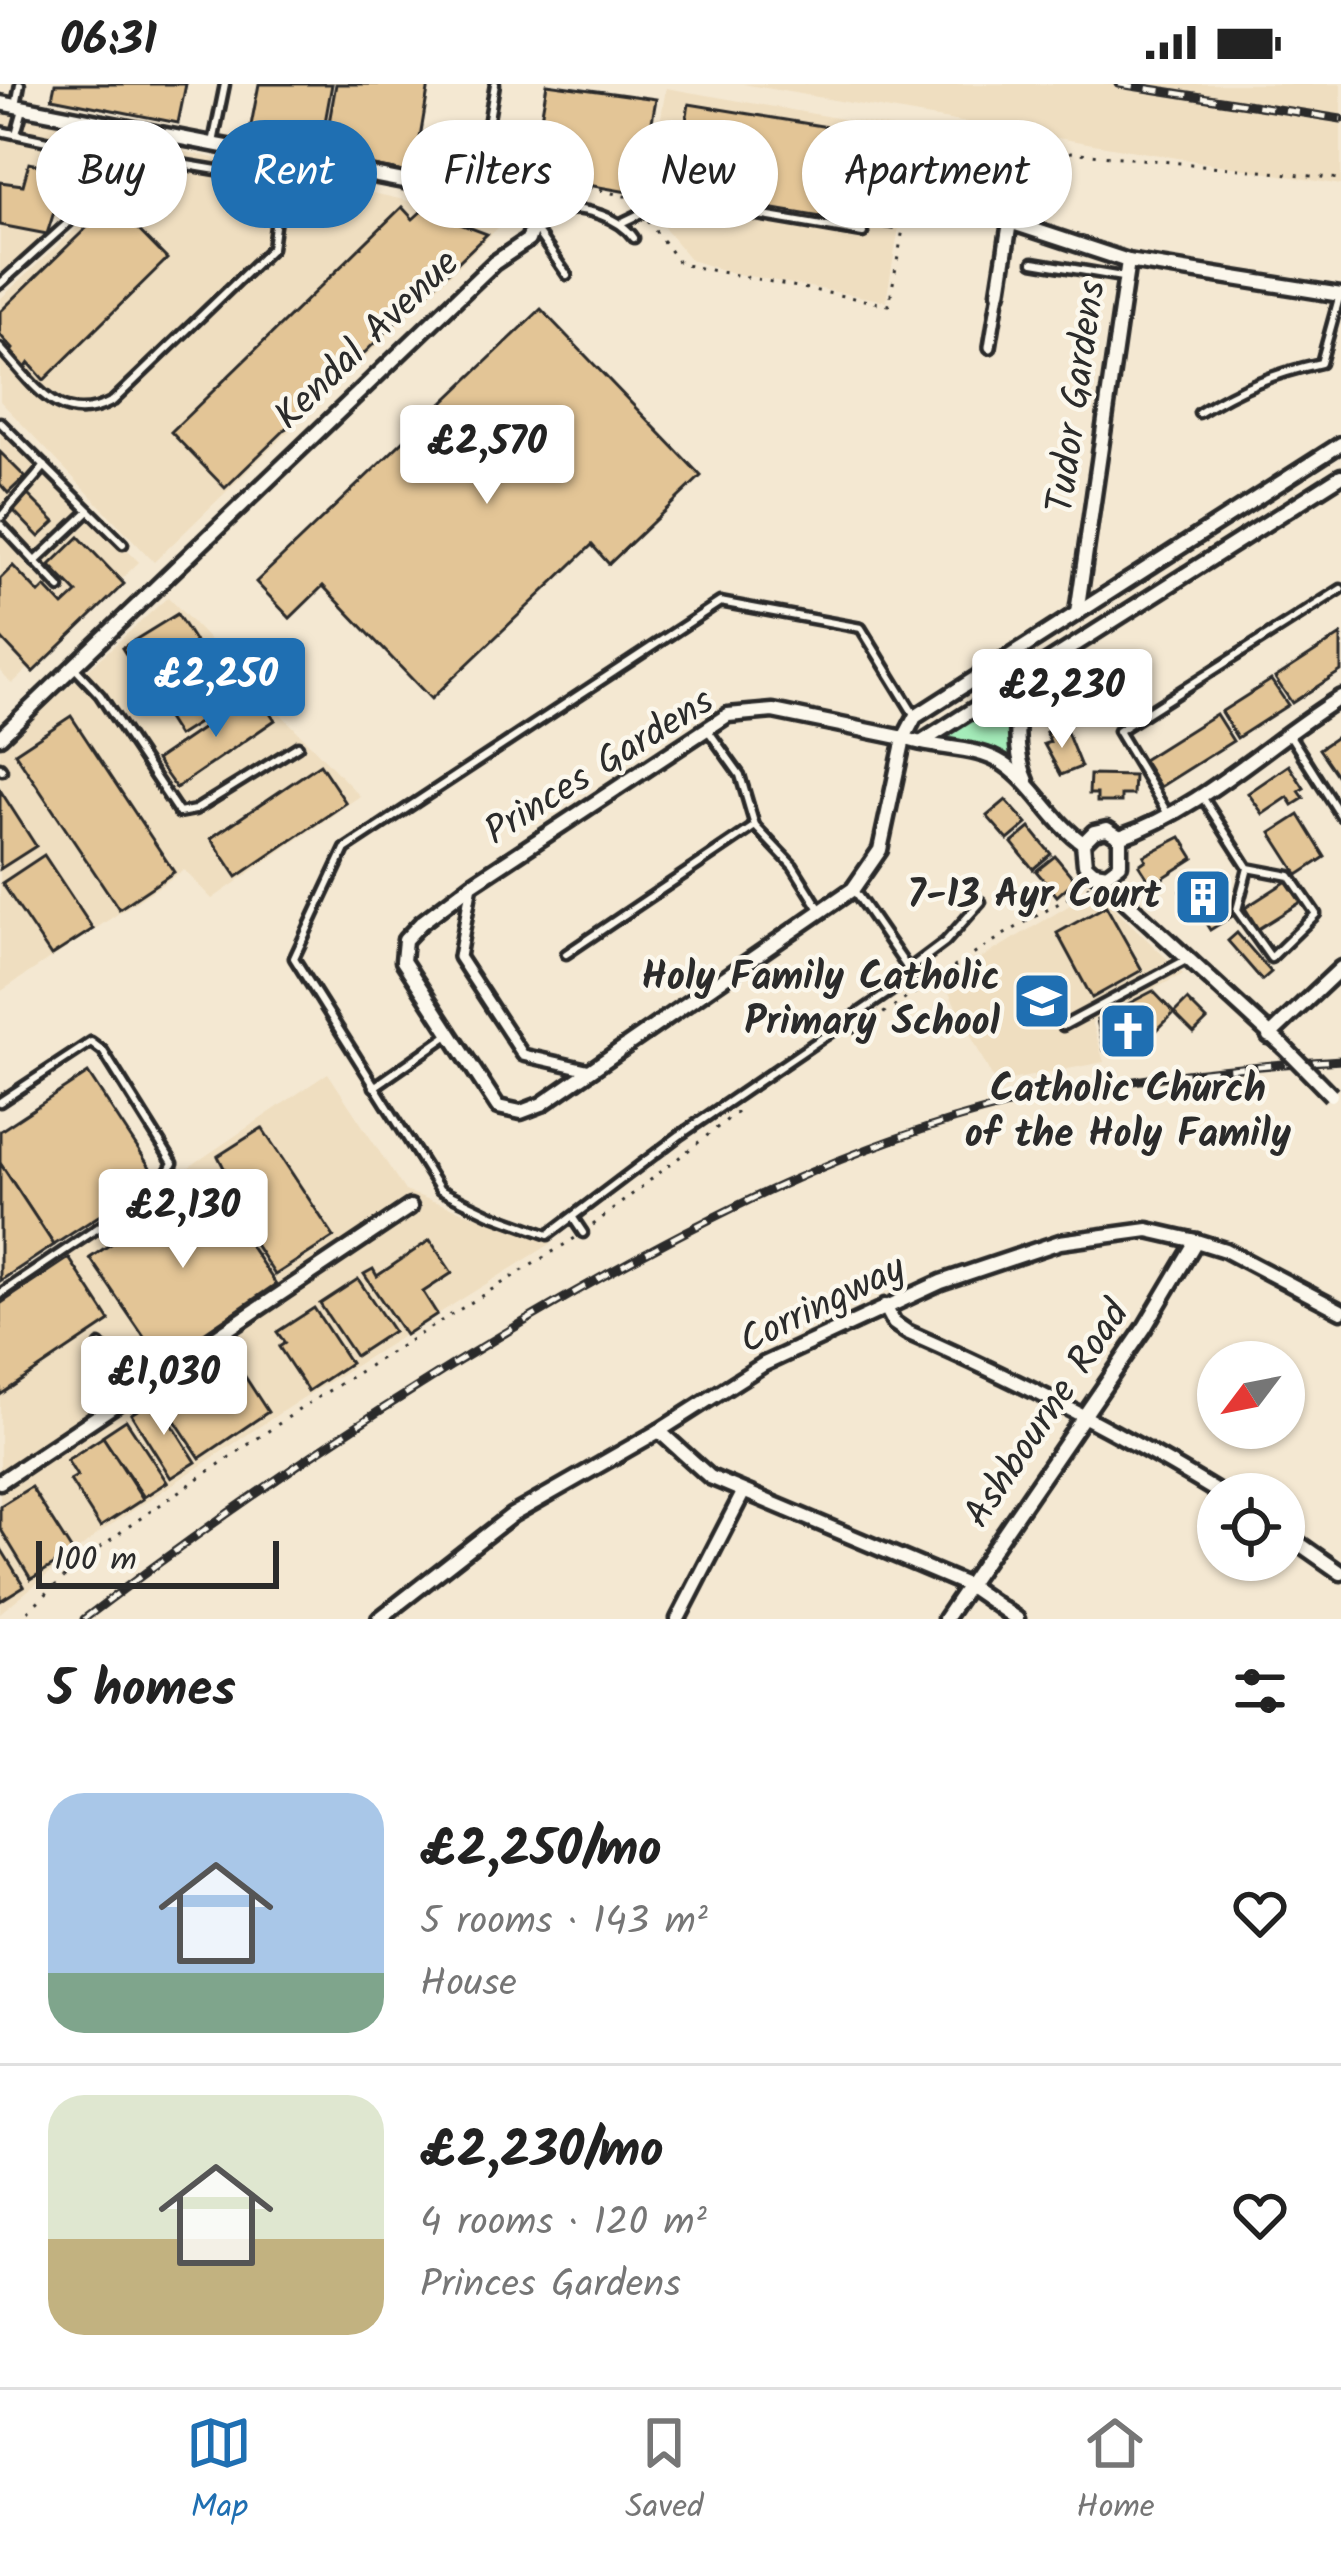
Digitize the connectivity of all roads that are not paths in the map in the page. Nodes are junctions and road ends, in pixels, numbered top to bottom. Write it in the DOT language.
graph roads {
  1 [pos="20,84"];
  2 [pos="225,84"];
  3 [pos="495,84"];
  4 [pos="0,103"];
  5 [pos="20,106"];
  6 [pos="218,120"];
  7 [pos="489,120"];
  8 [pos="0,131"];
  9 [pos="16,134"];
  10 [pos="36,138"];
  11 [pos="211,143"];
  12 [pos="778,219"];
  13 [pos="532,228"];
  14 [pos="534,228"];
  15 [pos="626,228"];
  16 [pos="1009,228"];
  17 [pos="1028,228"];
  18 [pos="863,233"];
  19 [pos="634,238"];
  20 [pos="1128,261"];
  21 [pos="1033,262"];
  22 [pos="567,275"];
  23 [pos="1126,278"];
  24 [pos="0,284"];
  25 [pos="999,292"];
  26 [pos="1341,294"];
  27 [pos="990,346"];
  28 [pos="0,348"];
  29 [pos="1199,413"];
  30 [pos="0,422"];
  31 [pos="1341,444"];
  32 [pos="45,466"];
  33 [pos="1341,476"];
  34 [pos="90,511"];
  35 [pos="0,521"];
  36 [pos="123,544"];
  37 [pos="35,562"];
  38 [pos="60,588"];
  39 [pos="1341,589"];
  40 [pos="1077,613"];
  41 [pos="1053,628"];
  42 [pos="1066,650"];
  43 [pos="72,664"];
  44 [pos="1022,679"];
  45 [pos="1341,697"];
  46 [pos="915,717"];
  47 [pos="707,729"];
  48 [pos="1287,730"];
  49 [pos="0,737"];
  50 [pos="904,738"];
  51 [pos="919,743"];
  52 [pos="298,746"];
  53 [pos="1030,788"];
  54 [pos="1201,795"];
  55 [pos="1341,816"];
  56 [pos="1170,817"];
  57 [pos="755,826"];
  58 [pos="1120,838"];
  59 [pos="1083,843"];
  60 [pos="1248,868"];
  61 [pos="1099,873"];
  62 [pos="472,884"];
  63 [pos="853,889"];
  64 [pos="981,902"];
  65 [pos="821,911"];
  66 [pos="566,954"];
  67 [pos="1186,960"];
  68 [pos="1341,968"];
  69 [pos="909,969"];
  70 [pos="1064,1026"];
  71 [pos="451,1034"];
  72 [pos="1269,1036"];
  73 [pos="590,1070"];
  74 [pos="374,1087"];
  75 [pos="1336,1099"];
  76 [pos="0,1102"];
  77 [pos="410,1207"];
  78 [pos="573,1218"];
  79 [pos="584,1233"];
  80 [pos="1196,1240"];
  81 [pos="0,1294"];
  82 [pos="885,1306"];
  83 [pos="1341,1312"];
  84 [pos="100,1345"];
  85 [pos="131,1394"];
  86 [pos="1084,1415"];
  87 [pos="659,1431"];
  88 [pos="1197,1480"];
  89 [pos="0,1482"];
  90 [pos="742,1492"];
  91 [pos="1305,1547"];
  92 [pos="1341,1573"];
  93 [pos="969,1586"];
  94 [pos="379,1619"];
  95 [pos="678,1619"];
  96 [pos="945,1619"];
  97 [pos="1017,1619"];
  1 -- 5 [label="lane"];
  2 -- 6 [label="lane"];
  3 -- 7 [label="lane"];
  4 -- 5 [label="street, Kendal Avenue"];
  5 -- 9 [label="lane"];
  5 -- 11 [label="street, Kendal Avenue"];
  8 -- 9 [label="lane"];
  9 -- 10 [label="lane"];
  12 -- 18 [label="lane"];
  13 -- 43 [label="street, Kendal Avenue"];
  14 -- 22 [label="lane"];
  15 -- 19 [label="lane"];
  16 -- 25 [label="street"];
  17 -- 20 [label="street"];
  20 -- 23 [label="street, Tudor Gardens"];
  20 -- 26 [label="street, Tudor Gardens"];
  21 -- 23 [label="lane"];
  23 -- 40 [label="street, Tudor Gardens"];
  24 -- 28 [label="lane"];
  25 -- 27 [label="street"];
  26 -- 29 [label="lane"];
  30 -- 32 [label="lane"];
  31 -- 40 [label="street, Princes Gardens"];
  32 -- 34 [label="lane"];
  32 -- 35 [label="lane"];
  33 -- 42 [label="street"];
  34 -- 36 [label="lane"];
  34 -- 37 [label="lane"];
  35 -- 37 [label="lane"];
  37 -- 38 [label="lane"];
  39 -- 56 [label="lane"];
  40 -- 41 [label="street, Princes Gardens"];
  41 -- 42 [label="street"];
  41 -- 46 [label="street, Princes Gardens"];
  42 -- 44 [label="street"];
  43 -- 49 [label="street, Kendal Avenue"];
  43 -- 52 [label="lane"];
  44 -- 51 [label="street"];
  44 -- 53 [label="street"];
  45 -- 48 [label="street"];
  46 -- 50 [label="street, Princes Gardens"];
  46 -- 74 [label="lane"];
  47 -- 50 [label="street, Princes Gardens"];
  47 -- 57 [label="lane"];
  47 -- 62 [label="street, Princes Gardens"];
  48 -- 54 [label="street"];
  48 -- 55 [label="lane"];
  50 -- 51 [label="street, Princes Gardens"];
  50 -- 63 [label="street, Princes Gardens"];
  51 -- 53 [label="street, Princes Gardens"];
  53 -- 59 [label="street"];
  54 -- 56 [label="street"];
  54 -- 60 [label="lane"];
  56 -- 58 [label="street"];
  57 -- 65 [label="lane"];
  57 -- 66 [label="lane"];
  58 -- 59 [label="street"];
  58 -- 61 [label="street"];
  59 -- 61 [label="street"];
  60 -- 60 [label="lane"];
  61 -- 67 [label="street"];
  62 -- 71 [label="street, Princes Gardens"];
  62 -- 73 [label="street, Princes Gardens"];
  63 -- 65 [label="street, Princes Gardens"];
  63 -- 69 [label="lane"];
  64 -- 69 [label="lane"];
  65 -- 73 [label="street, Princes Gardens"];
  67 -- 70 [label="lane"];
  67 -- 72 [label="street"];
  68 -- 72 [label="street"];
  69 -- 78 [label="lane"];
  71 -- 73 [label="street, Princes Gardens"];
  71 -- 74 [label="lane"];
  72 -- 75 [label="street, bridge"];
  74 -- 78 [label="lane"];
  76 -- 81 [label="lane"];
  77 -- 85 [label="street"];
  78 -- 79 [label="lane"];
  80 -- 82 [label="street, Corringway"];
  80 -- 83 [label="street, Corringway"];
  80 -- 86 [label="street, Ashbourne Road"];
  82 -- 86 [label="street"];
  82 -- 87 [label="street, Corringway"];
  84 -- 85 [label="lane"];
  85 -- 89 [label="street"];
  86 -- 88 [label="street"];
  86 -- 93 [label="street, Ashbourne Road"];
  87 -- 90 [label="street"];
  87 -- 94 [label="street, Corringway"];
  90 -- 93 [label="street"];
  90 -- 95 [label="street"];
  91 -- 92 [label="street"];
  93 -- 96 [label="street, Ashbourne Road"];
  93 -- 97 [label="street"];
}
